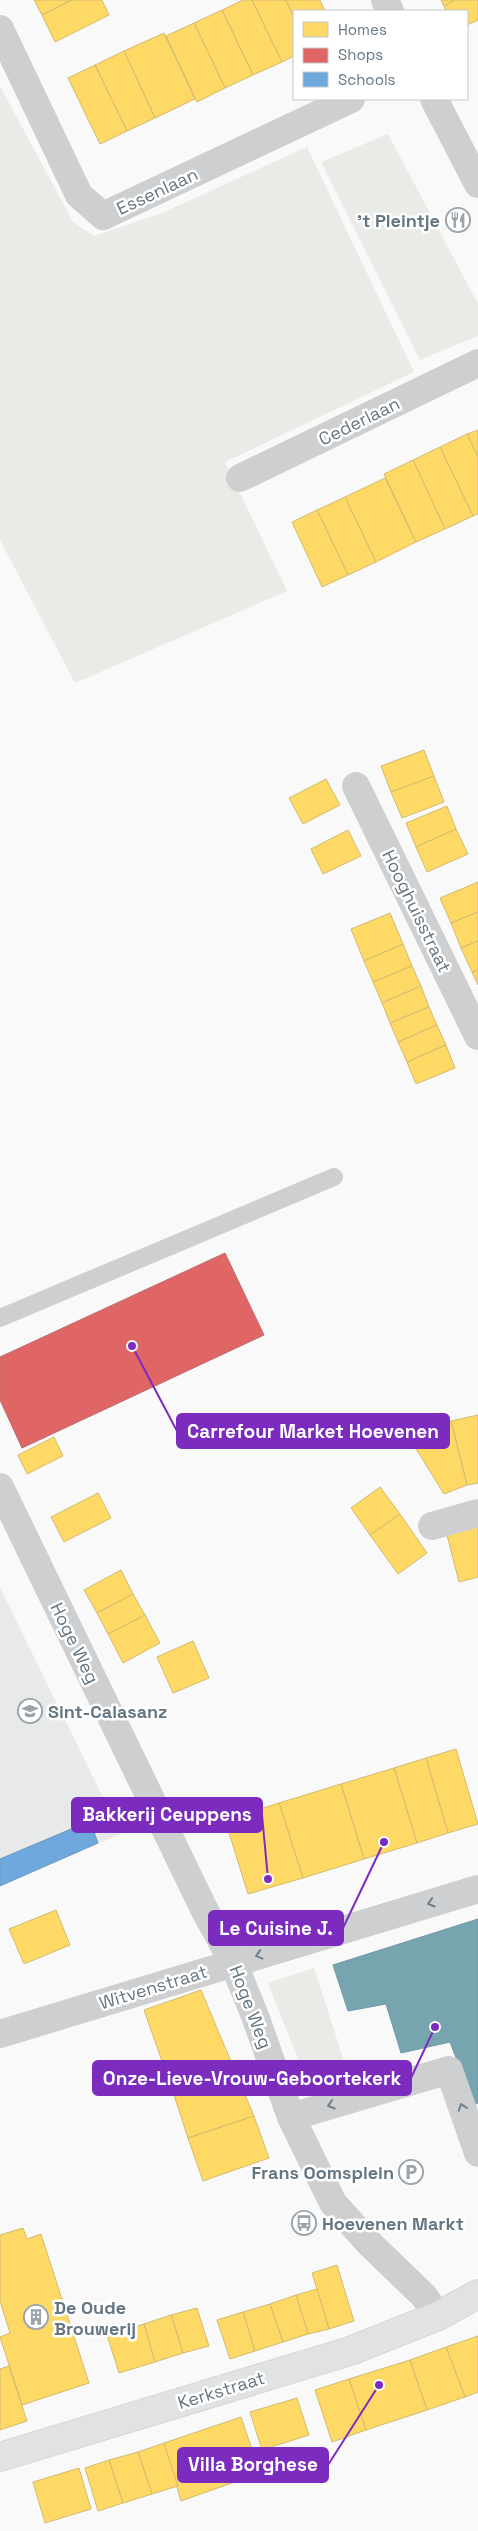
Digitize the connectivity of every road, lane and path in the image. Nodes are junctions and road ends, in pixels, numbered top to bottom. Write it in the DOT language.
graph roads {
  1 [pos="0,29"];
  2 [pos="349,100"];
  3 [pos="435,100"];
  4 [pos="478,184"];
  5 [pos="478,363"];
  6 [pos="240,478"];
  7 [pos="356,786"];
  8 [pos="478,1036"];
  9 [pos="334,1177"];
  10 [pos="0,1318"];
  11 [pos="0,1487"];
  12 [pos="478,1513"];
  13 [pos="432,1526"];
  14 [pos="478,1889"];
  15 [pos="233,1962"];
  16 [pos="0,2034"];
  17 [pos="291,2117"];
  18 [pos="478,2152"];
  19 [pos="478,2294"];
  20 [pos="438,2316"];
  21 [pos="0,2457"];
  1 -- 2 [label="street, Essenlaan"];
  3 -- 4 [label="street"];
  5 -- 6 [label="street, Cederlaan"];
  7 -- 8 [label="street, Hooghuisstraat"];
  9 -- 10 [label="lane"];
  11 -- 15 [label="street, Hoge Weg"];
  12 -- 13 [label="street"];
  14 -- 15 [label="street, Witvenstraat, one-way"];
  15 -- 16 [label="street, Witvenstraat"];
  15 -- 17 [label="street, Hoge Weg"];
  18 -- 17 [label="street, one-way"];
  17 -- 20 [label="street, Hoge Weg"];
  19 -- 20 [label="main road, Kerkstraat"];
  20 -- 21 [label="main road, Kerkstraat"];
}
